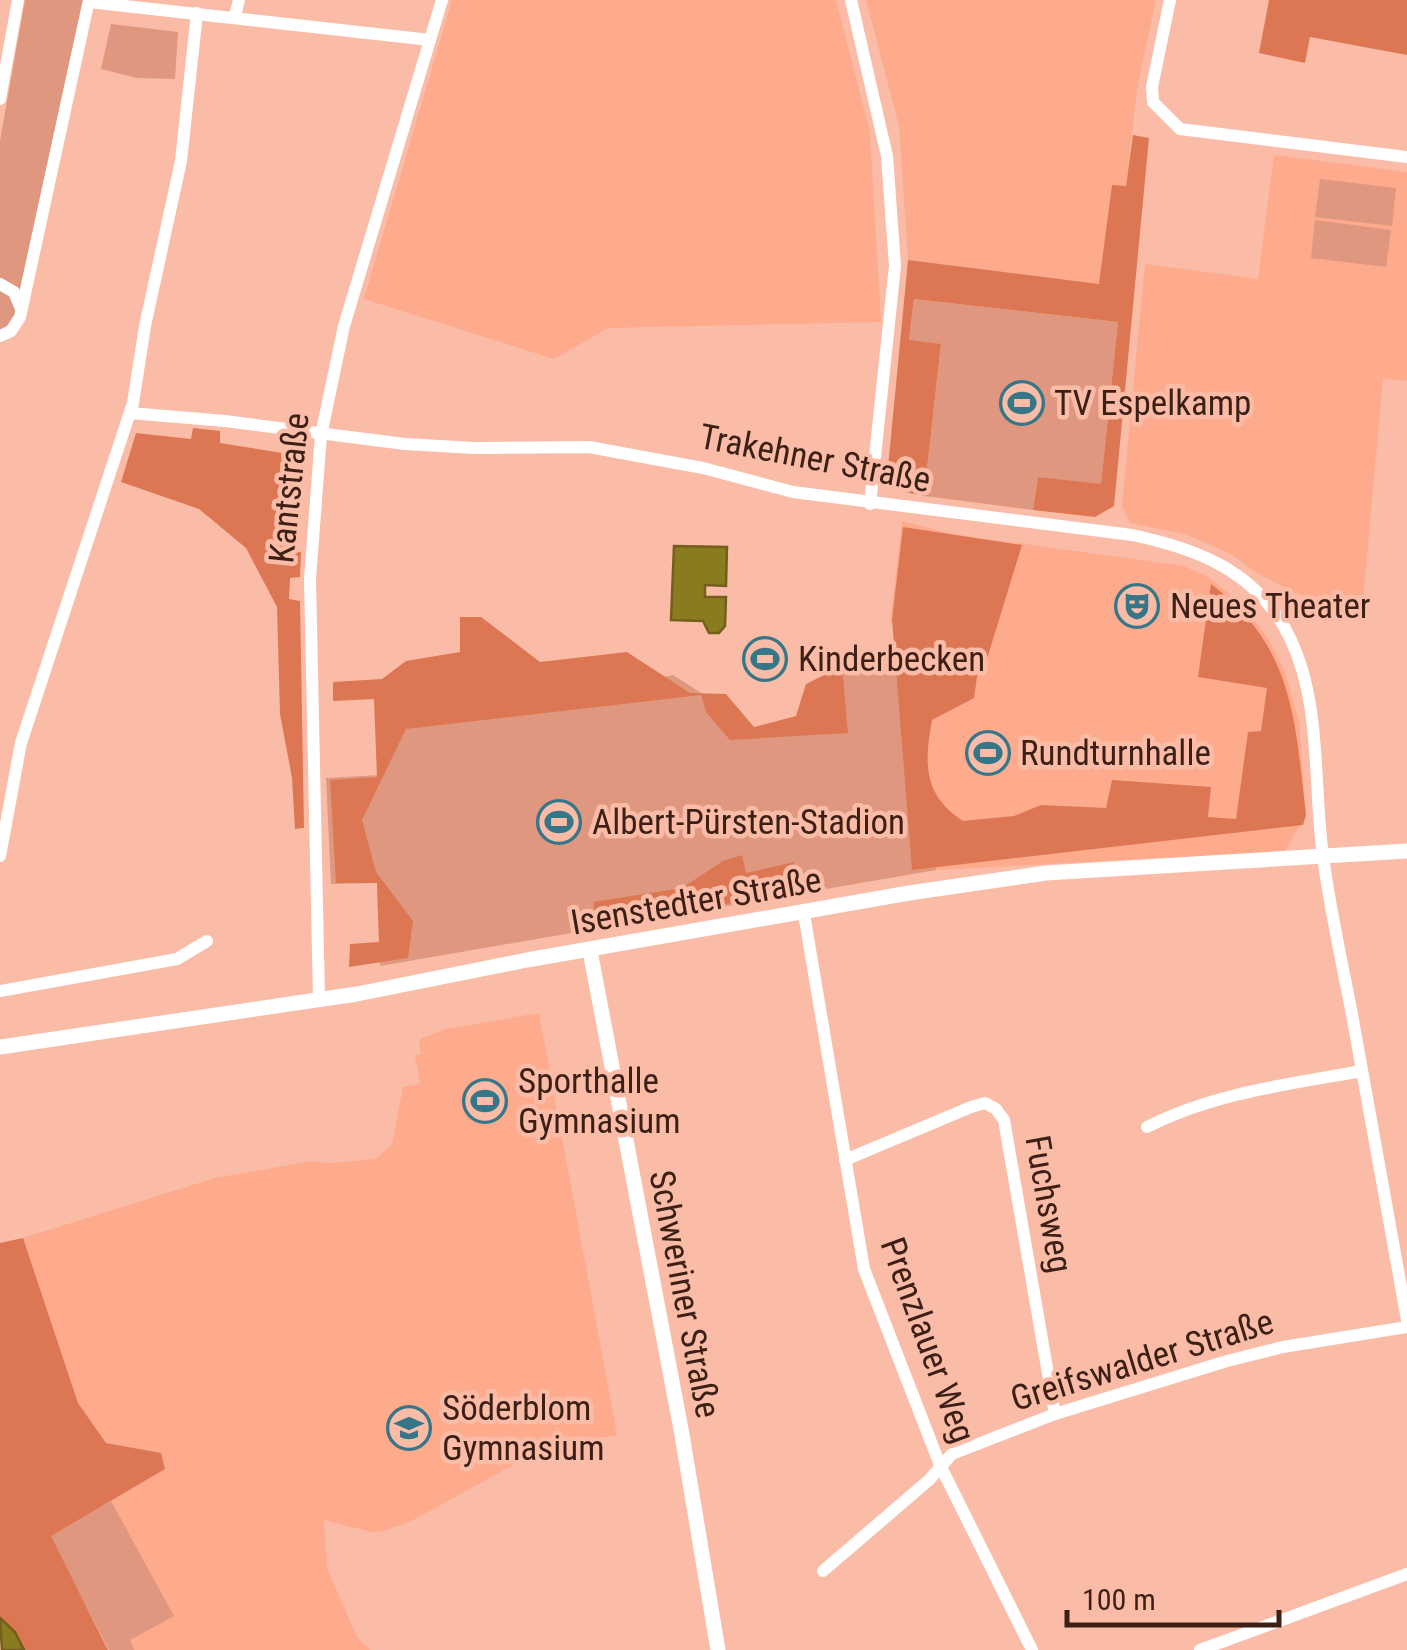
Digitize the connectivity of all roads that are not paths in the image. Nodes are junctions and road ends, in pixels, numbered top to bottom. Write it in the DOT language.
graph roads {
  1 [pos="18,0"];
  2 [pos="239,0"];
  3 [pos="442,0"];
  4 [pos="851,0"];
  5 [pos="1170,0"];
  6 [pos="89,1"];
  7 [pos="198,13"];
  8 [pos="235,16"];
  9 [pos="430,40"];
  10 [pos="0,99"];
  11 [pos="1407,158"];
  12 [pos="0,284"];
  13 [pos="20,317"];
  14 [pos="0,336"];
  15 [pos="130,413"];
  16 [pos="321,435"];
  17 [pos="870,504"];
  18 [pos="1407,852"];
  19 [pos="0,856"];
  20 [pos="1322,856"];
  21 [pos="804,914"];
  22 [pos="206,942"];
  23 [pos="590,951"];
  24 [pos="0,991"];
  25 [pos="318,999"];
  26 [pos="0,1047"];
  27 [pos="1362,1071"];
  28 [pos="1147,1128"];
  29 [pos="845,1160"];
  30 [pos="1407,1323"];
  31 [pos="1055,1414"];
  32 [pos="940,1465"];
  33 [pos="823,1571"];
  34 [pos="1407,1574"];
  35 [pos="717,1650"];
  36 [pos="1032,1650"];
  37 [pos="1200,1650"];
  1 -- 10 [label="street"];
  2 -- 8 [label="street"];
  3 -- 9 [label="street, Kantstraße"];
  4 -- 17 [label="street"];
  5 -- 11 [label="street"];
  6 -- 7 [label="street"];
  6 -- 13 [label="street"];
  7 -- 8 [label="street"];
  7 -- 15 [label="street"];
  8 -- 9 [label="street"];
  9 -- 16 [label="street, Kantstraße"];
  12 -- 13 [label="street"];
  13 -- 14 [label="street"];
  15 -- 16 [label="street, Trakehner Straße"];
  15 -- 19 [label="street"];
  16 -- 17 [label="street, Trakehner Straße"];
  16 -- 25 [label="street, Kantstraße"];
  17 -- 20 [label="street, Trakehner Straße"];
  18 -- 20 [label="street, Isenstedter Straße"];
  20 -- 21 [label="street, Isenstedter Straße"];
  20 -- 27 [label="street, Trakehner Straße"];
  21 -- 23 [label="street, Isenstedter Straße"];
  21 -- 29 [label="street, Prenzlauer Weg"];
  22 -- 24 [label="street"];
  23 -- 25 [label="street, Isenstedter Straße"];
  23 -- 35 [label="street, Schweriner Straße"];
  25 -- 26 [label="street, Isenstedter Straße"];
  27 -- 28 [label="street"];
  27 -- 30 [label="street, Trakehner Straße"];
  29 -- 31 [label="street, Fuchsweg"];
  29 -- 32 [label="street, Prenzlauer Weg"];
  30 -- 31 [label="street, Greifswalder Straße"];
  31 -- 32 [label="street, Greifswalder Straße"];
  32 -- 33 [label="street, Greifswalder Straße"];
  32 -- 36 [label="street, Prenzlauer Weg"];
  34 -- 37 [label="street"];
}
